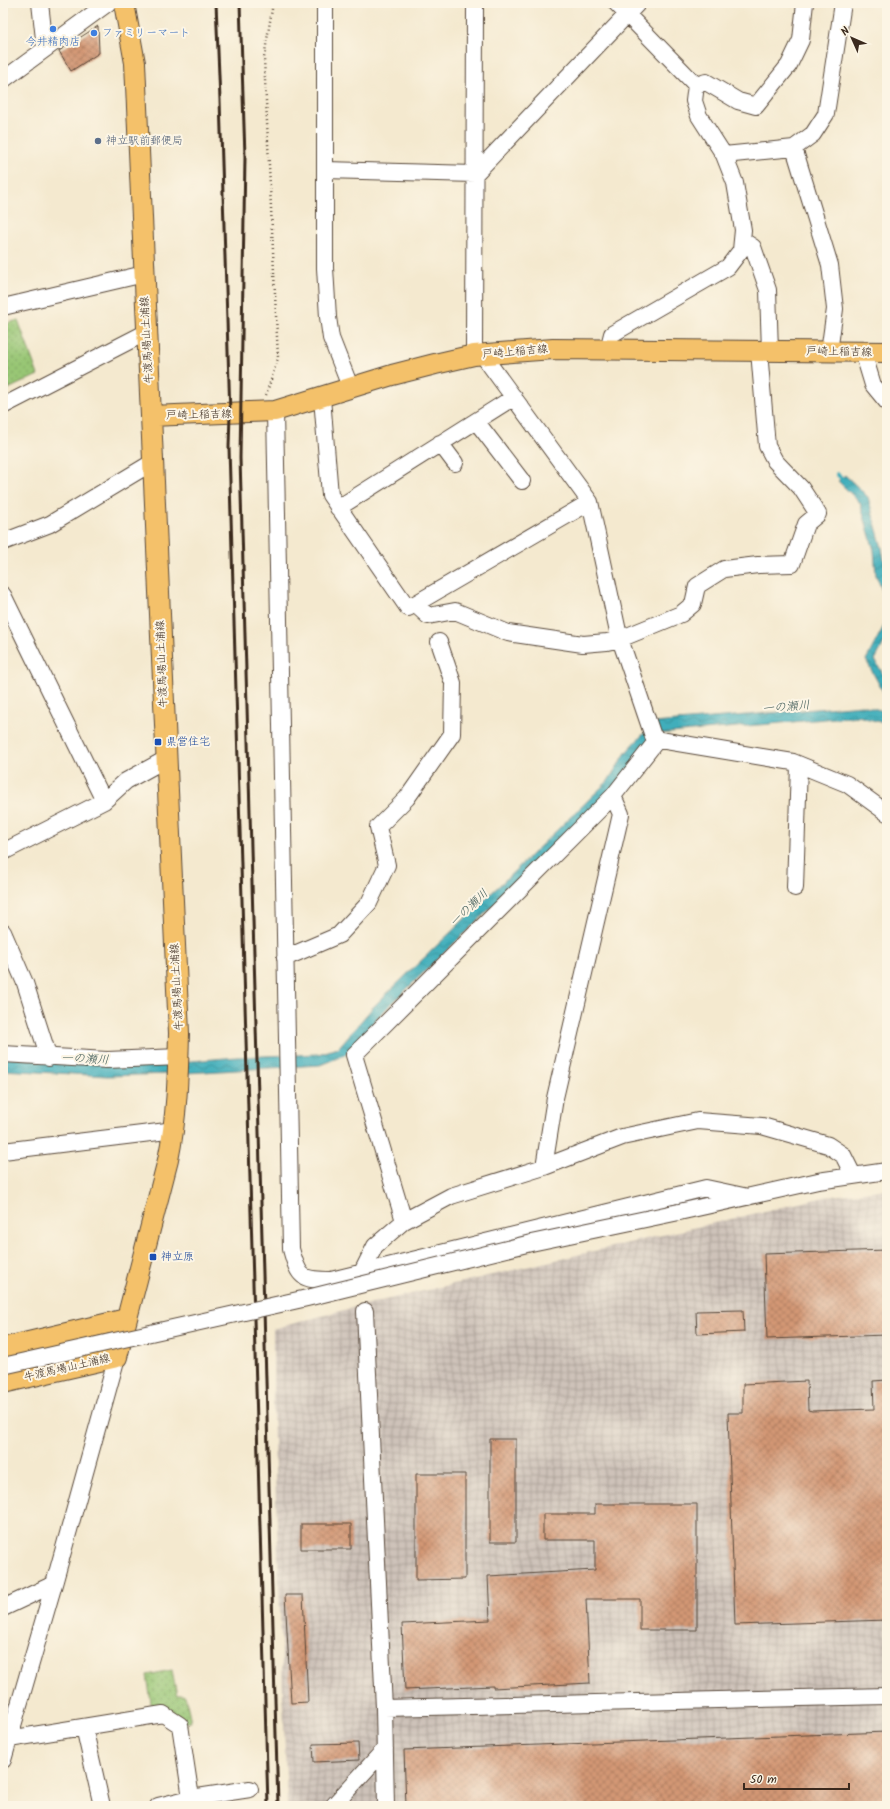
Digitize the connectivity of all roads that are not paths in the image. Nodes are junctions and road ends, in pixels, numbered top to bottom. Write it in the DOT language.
graph roads {
  1 [pos="40,3"];
  2 [pos="108,3"];
  3 [pos="124,3"];
  4 [pos="325,3"];
  5 [pos="475,3"];
  6 [pos="805,3"];
  7 [pos="843,3"];
  8 [pos="627,7"];
  9 [pos="45,48"];
  10 [pos="3,80"];
  11 [pos="696,85"];
  12 [pos="794,148"];
  13 [pos="724,155"];
  14 [pos="325,170"];
  15 [pos="475,174"];
  16 [pos="742,240"];
  17 [pos="144,274"];
  18 [pos="3,307"];
  19 [pos="147,332"];
  20 [pos="608,350"];
  21 [pos="764,351"];
  22 [pos="829,352"];
  23 [pos="863,352"];
  24 [pos="887,352"];
  25 [pos="479,355"];
  26 [pos="351,389"];
  27 [pos="514,397"];
  28 [pos="322,398"];
  29 [pos="887,402"];
  30 [pos="3,406"];
  31 [pos="268,412"];
  32 [pos="151,416"];
  33 [pos="476,421"];
  34 [pos="440,444"];
  35 [pos="153,462"];
  36 [pos="455,462"];
  37 [pos="522,481"];
  38 [pos="590,502"];
  39 [pos="338,508"];
  40 [pos="3,542"];
  41 [pos="3,595"];
  42 [pos="415,604"];
  43 [pos="620,639"];
  44 [pos="439,642"];
  45 [pos="658,739"];
  46 [pos="166,759"];
  47 [pos="799,765"];
  48 [pos="613,796"];
  49 [pos="104,801"];
  50 [pos="887,813"];
  51 [pos="3,852"];
  52 [pos="795,888"];
  53 [pos="3,932"];
  54 [pos="285,958"];
  55 [pos="3,1054"];
  56 [pos="179,1056"];
  57 [pos="49,1058"];
  58 [pos="175,1130"];
  59 [pos="3,1151"];
  60 [pos="544,1167"];
  61 [pos="887,1171"];
  62 [pos="853,1175"];
  63 [pos="748,1197"];
  64 [pos="404,1221"];
  65 [pos="362,1272"];
  66 [pos="365,1311"];
  67 [pos="126,1319"];
  68 [pos="3,1348"];
  69 [pos="117,1357"];
  70 [pos="3,1366"];
  71 [pos="3,1383"];
  72 [pos="54,1584"];
  73 [pos="3,1608"];
  74 [pos="887,1696"];
  75 [pos="384,1708"];
  76 [pos="84,1727"];
  77 [pos="9,1739"];
  78 [pos="385,1749"];
  79 [pos="3,1760"];
  80 [pos="250,1789"];
  81 [pos="191,1798"];
  82 [pos="102,1806"];
  83 [pos="158,1806"];
  84 [pos="333,1806"];
  85 [pos="386,1806"];
  1 -- 9 [label="street"];
  2 -- 9 [label="street"];
  3 -- 17 [label="main road, 牛渡馬場山土浦線"];
  4 -- 14 [label="street"];
  5 -- 15 [label="street"];
  6 -- 11 [label="street"];
  7 -- 12 [label="street"];
  8 -- 11 [label="street"];
  8 -- 15 [label="street"];
  9 -- 10 [label="street"];
  11 -- 13 [label="street"];
  12 -- 13 [label="street"];
  12 -- 22 [label="street"];
  13 -- 16 [label="street"];
  14 -- 15 [label="street"];
  14 -- 26 [label="street"];
  15 -- 25 [label="street"];
  16 -- 20 [label="street"];
  16 -- 21 [label="street"];
  17 -- 18 [label="street"];
  17 -- 19 [label="main road, 牛渡馬場山土浦線"];
  19 -- 30 [label="street"];
  19 -- 32 [label="main road, 牛渡馬場山土浦線"];
  20 -- 21 [label="main road, 戸崎上稲吉線"];
  20 -- 25 [label="main road, 戸崎上稲吉線"];
  21 -- 22 [label="main road, 戸崎上稲吉線"];
  21 -- 43 [label="street"];
  22 -- 23 [label="main road, 戸崎上稲吉線"];
  23 -- 24 [label="main road, 戸崎上稲吉線"];
  23 -- 29 [label="street"];
  25 -- 26 [label="main road, 戸崎上稲吉線"];
  25 -- 27 [label="street"];
  26 -- 28 [label="main road, 戸崎上稲吉線"];
  27 -- 33 [label="street"];
  27 -- 38 [label="street"];
  28 -- 31 [label="main road, 戸崎上稲吉線"];
  28 -- 39 [label="street"];
  31 -- 32 [label="main road, 戸崎上稲吉線"];
  31 -- 54 [label="street"];
  32 -- 35 [label="main road, 牛渡馬場山土浦線"];
  33 -- 34 [label="street"];
  33 -- 37 [label="street"];
  34 -- 36 [label="street"];
  34 -- 39 [label="street"];
  35 -- 40 [label="street"];
  35 -- 46 [label="main road, 牛渡馬場山土浦線"];
  38 -- 42 [label="street"];
  38 -- 43 [label="street"];
  39 -- 42 [label="street"];
  41 -- 49 [label="street"];
  42 -- 43 [label="street"];
  43 -- 45 [label="street"];
  44 -- 54 [label="street"];
  45 -- 47 [label="street"];
  45 -- 48 [label="street"];
  46 -- 49 [label="street"];
  46 -- 56 [label="main road, 牛渡馬場山土浦線"];
  47 -- 50 [label="street"];
  47 -- 52 [label="street"];
  48 -- 60 [label="street"];
  48 -- 64 [label="street"];
  49 -- 51 [label="street"];
  53 -- 57 [label="street"];
  54 -- 65 [label="street"];
  55 -- 57 [label="street"];
  56 -- 57 [label="street"];
  56 -- 58 [label="main road, 牛渡馬場山土浦線"];
  58 -- 59 [label="street"];
  58 -- 67 [label="main road, 牛渡馬場山土浦線"];
  60 -- 62 [label="street"];
  60 -- 64 [label="street"];
  61 -- 62 [label="street"];
  62 -- 63 [label="street"];
  63 -- 65 [label="street"];
  63 -- 70 [label="street, bridge"];
  64 -- 65 [label="street"];
  66 -- 75 [label="street"];
  67 -- 68 [label="main road"];
  67 -- 69 [label="main road, 牛渡馬場山土浦線"];
  69 -- 71 [label="main road, 牛渡馬場山土浦線"];
  69 -- 72 [label="street"];
  72 -- 73 [label="street"];
  72 -- 77 [label="street"];
  74 -- 75 [label="street"];
  75 -- 78 [label="street"];
  76 -- 77 [label="street"];
  76 -- 81 [label="street"];
  76 -- 82 [label="street"];
  77 -- 79 [label="street"];
  78 -- 84 [label="street"];
  78 -- 85 [label="street"];
  80 -- 81 [label="street"];
  81 -- 83 [label="street"];
}
